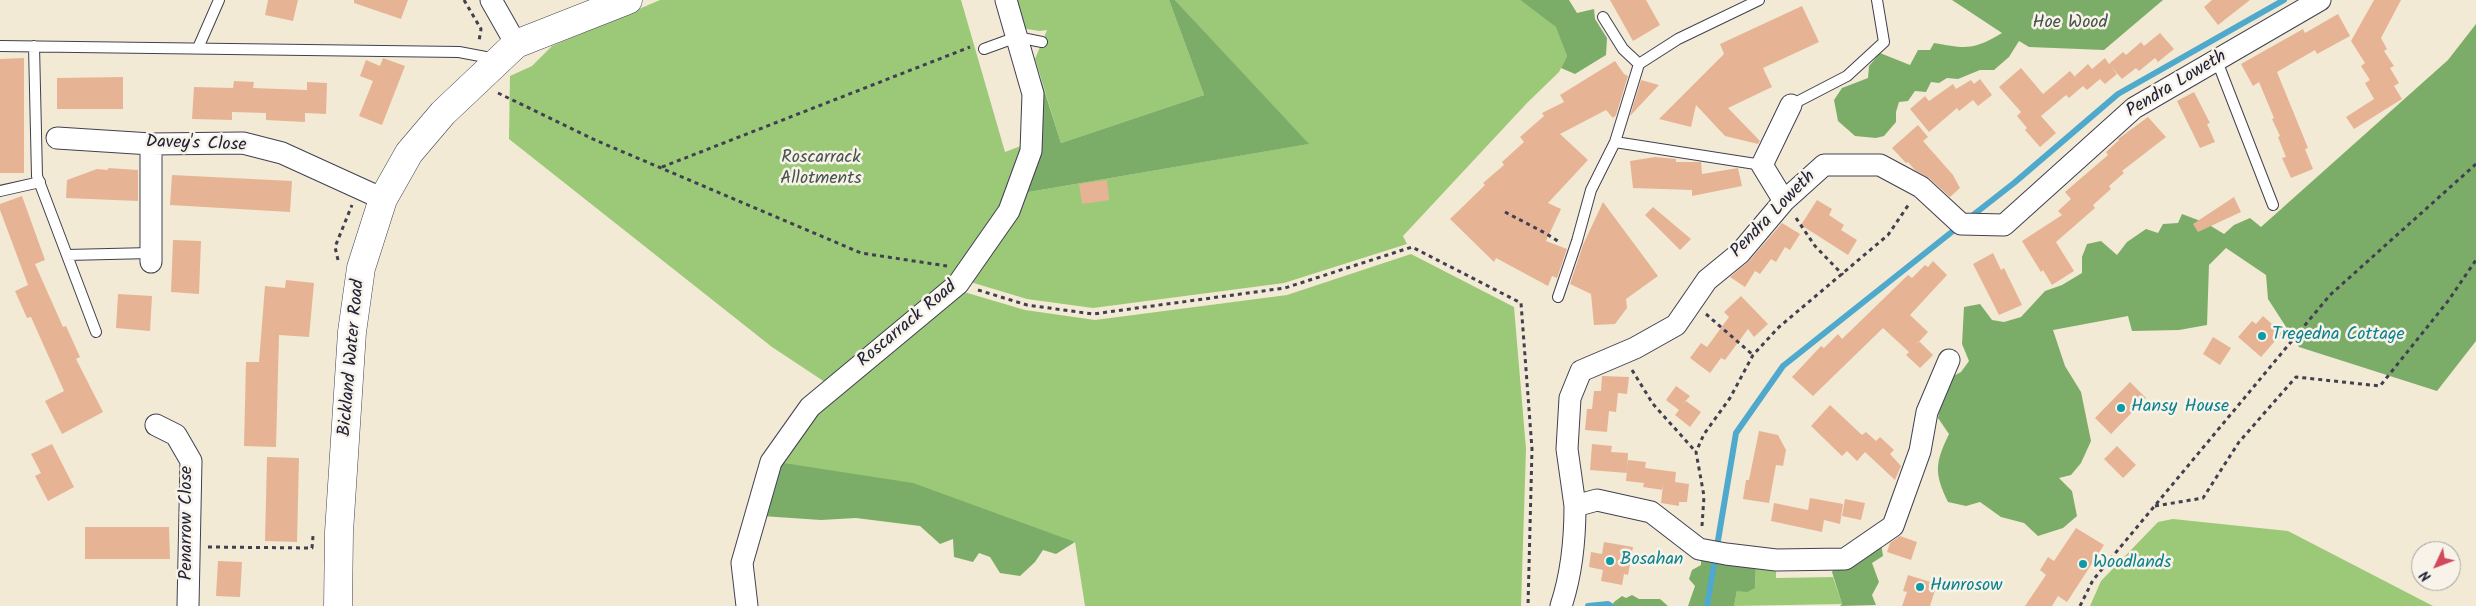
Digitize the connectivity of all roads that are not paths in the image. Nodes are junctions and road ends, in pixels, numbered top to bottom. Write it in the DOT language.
graph roads {
  1 [pos="219,0"];
  2 [pos="492,0"];
  3 [pos="628,0"];
  4 [pos="1006,0"];
  5 [pos="1758,0"];
  6 [pos="1877,0"];
  7 [pos="2320,0"];
  8 [pos="1603,17"];
  9 [pos="1017,37"];
  10 [pos="1042,42"];
  11 [pos="0,46"];
  12 [pos="34,46"];
  13 [pos="198,48"];
  14 [pos="984,49"];
  15 [pos="508,52"];
  16 [pos="2217,61"];
  17 [pos="1639,64"];
  18 [pos="1791,105"];
  19 [pos="57,138"];
  20 [pos="1615,142"];
  21 [pos="151,144"];
  22 [pos="1762,165"];
  23 [pos="40,182"];
  24 [pos="0,191"];
  25 [pos="384,200"];
  26 [pos="1784,201"];
  27 [pos="2273,205"];
  28 [pos="67,255"];
  29 [pos="151,258"];
  30 [pos="1558,297"];
  31 [pos="96,332"];
  32 [pos="1949,360"];
  33 [pos="156,425"];
  34 [pos="1575,506"];
  35 [pos="188,606"];
  36 [pos="338,606"];
  37 [pos="747,606"];
  38 [pos="1561,606"];
  1 -- 13 [label="lane"];
  2 -- 15 [label="street"];
  3 -- 15 [label="street, Bickland Water Road"];
  4 -- 9 [label="street, Roscarrack Road"];
  5 -- 17 [label="lane"];
  6 -- 18 [label="lane"];
  7 -- 16 [label="street, Pendra Loweth"];
  8 -- 17 [label="lane"];
  9 -- 10 [label="lane"];
  9 -- 14 [label="lane"];
  9 -- 37 [label="street, Roscarrack Road"];
  11 -- 12 [label="lane"];
  12 -- 13 [label="lane"];
  12 -- 23 [label="lane"];
  13 -- 15 [label="lane"];
  15 -- 25 [label="street, Bickland Water Road"];
  16 -- 26 [label="street, Pendra Loweth"];
  16 -- 27 [label="lane"];
  17 -- 20 [label="lane"];
  18 -- 22 [label="street"];
  19 -- 21 [label="street, Davey's Close"];
  20 -- 22 [label="lane"];
  20 -- 30 [label="lane"];
  21 -- 25 [label="street, Davey's Close"];
  21 -- 29 [label="street"];
  22 -- 26 [label="street"];
  23 -- 24 [label="lane"];
  23 -- 28 [label="lane"];
  25 -- 36 [label="street, Bickland Water Road"];
  26 -- 34 [label="street, Pendra Loweth"];
  28 -- 29 [label="lane"];
  28 -- 31 [label="lane"];
  32 -- 34 [label="street"];
  33 -- 35 [label="street, Penarrow Close"];
  34 -- 38 [label="street, Pendra Loweth"];
}
